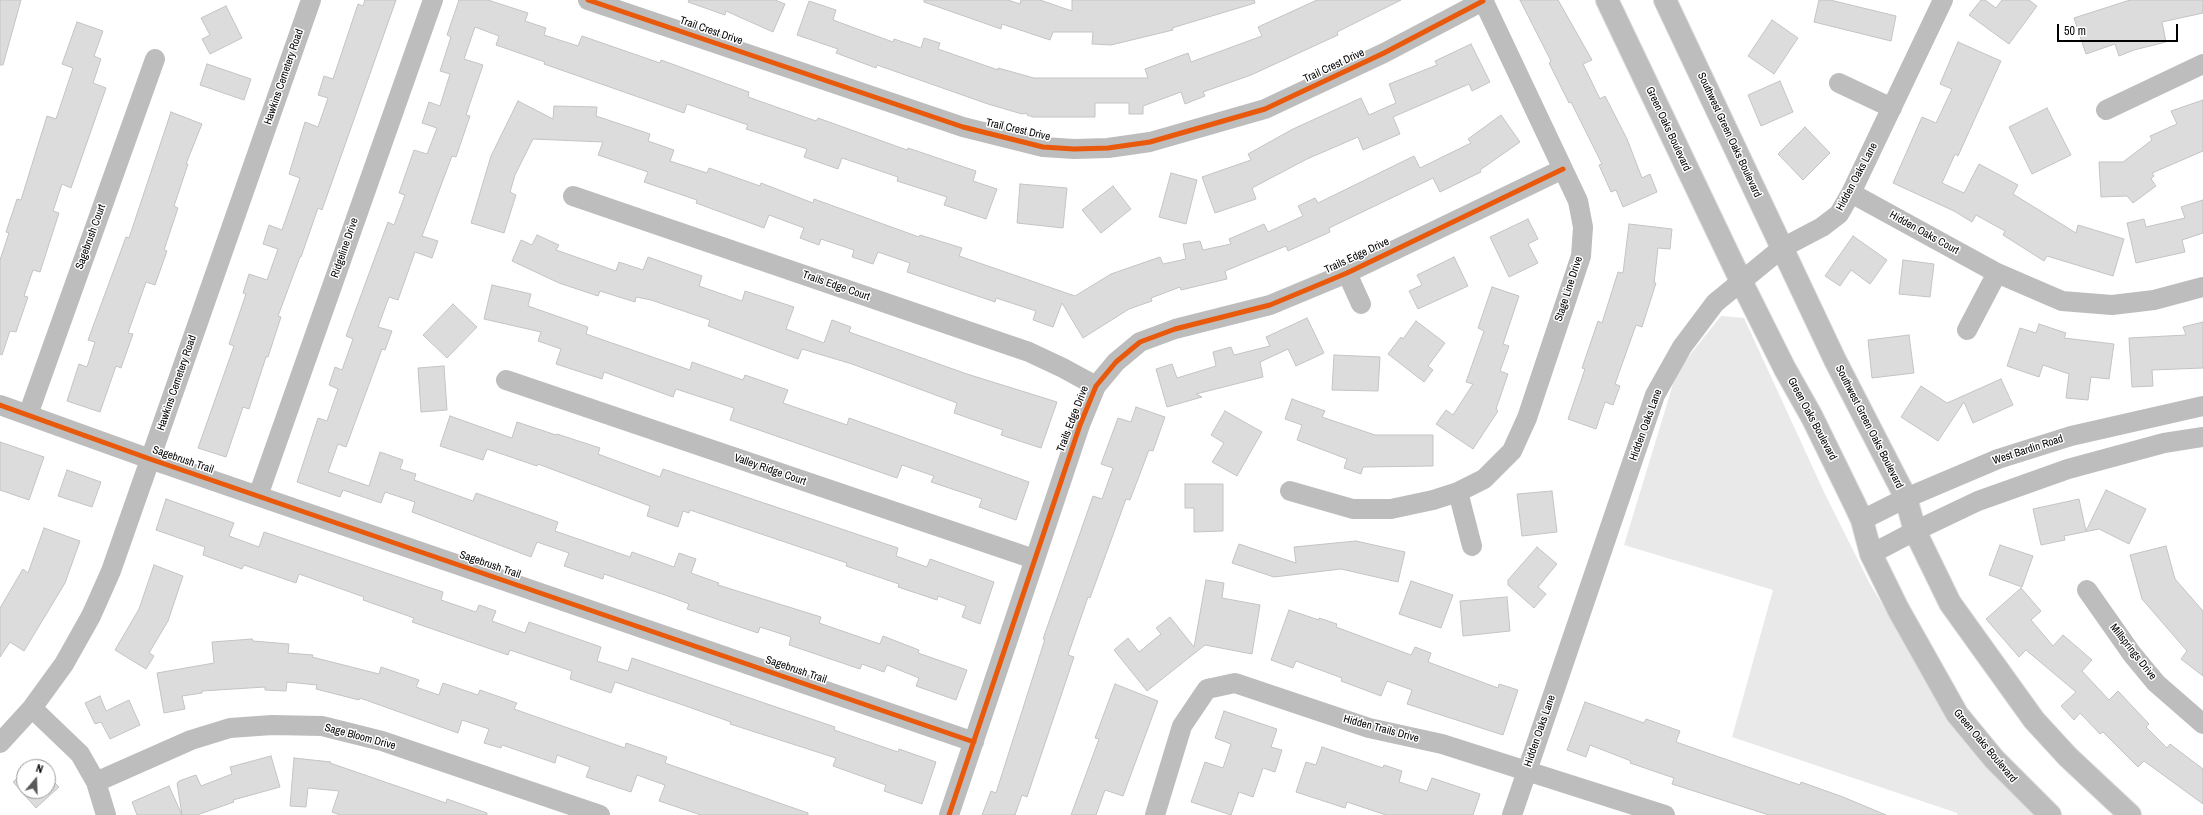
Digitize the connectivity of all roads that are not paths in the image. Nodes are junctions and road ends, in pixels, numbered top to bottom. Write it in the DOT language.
graph roads {
  1 [pos="311,0"];
  2 [pos="432,0"];
  3 [pos="588,0"];
  4 [pos="1607,0"];
  5 [pos="1665,0"];
  6 [pos="1943,0"];
  7 [pos="1483,1"];
  8 [pos="155,59"];
  9 [pos="2203,64"];
  10 [pos="1839,83"];
  11 [pos="1892,108"];
  12 [pos="2106,110"];
  13 [pos="1563,169"];
  14 [pos="1851,193"];
  15 [pos="572,196"];
  16 [pos="1782,248"];
  17 [pos="1347,273"];
  18 [pos="1997,274"];
  19 [pos="1741,281"];
  20 [pos="2203,287"];
  21 [pos="1361,304"];
  22 [pos="1966,330"];
  23 [pos="506,380"];
  24 [pos="1096,386"];
  25 [pos="0,405"];
  26 [pos="2203,406"];
  27 [pos="28,415"];
  28 [pos="2203,437"];
  29 [pos="150,459"];
  30 [pos="1290,491"];
  31 [pos="1458,492"];
  32 [pos="258,496"];
  33 [pos="1906,498"];
  34 [pos="1862,520"];
  35 [pos="1915,530"];
  36 [pos="1472,546"];
  37 [pos="1871,554"];
  38 [pos="1034,558"];
  39 [pos="2087,590"];
  40 [pos="32,708"];
  41 [pos="2203,724"];
  42 [pos="974,742"];
  43 [pos="0,743"];
  44 [pos="1527,771"];
  45 [pos="96,782"];
  46 [pos="106,815"];
  47 [pos="600,815"];
  48 [pos="949,815"];
  49 [pos="1155,815"];
  50 [pos="1512,815"];
  51 [pos="1665,815"];
  52 [pos="2050,815"];
  53 [pos="2130,815"];
  1 -- 29 [label="street, Hawkins Cemetery Road"];
  2 -- 32 [label="street, Ridgeline Drive"];
  3 -- 7 [label="street, Trail Crest Drive"];
  4 -- 19 [label="main road, Green Oaks Boulevard"];
  5 -- 16 [label="main road, Southwest Green Oaks Boulevard"];
  6 -- 11 [label="street, Hidden Oaks Lane"];
  7 -- 13 [label="street, Stage Line Drive"];
  8 -- 27 [label="street, Sagebrush Court"];
  9 -- 12 [label="street"];
  10 -- 11 [label="street"];
  11 -- 14 [label="street, Hidden Oaks Lane"];
  13 -- 17 [label="street, Trails Edge Drive"];
  13 -- 31 [label="street, Stage Line Drive"];
  14 -- 16 [label="street, Hidden Oaks Lane"];
  14 -- 18 [label="street, Hidden Oaks Court"];
  15 -- 24 [label="street, Trails Edge Court"];
  16 -- 19 [label="street, Hidden Oaks Lane"];
  16 -- 33 [label="main road, Southwest Green Oaks Boulevard"];
  17 -- 21 [label="street, Trails Edge Drive"];
  17 -- 24 [label="street, Trails Edge Drive"];
  18 -- 20 [label="street, Hidden Oaks Court"];
  18 -- 22 [label="street"];
  19 -- 34 [label="main road, Green Oaks Boulevard"];
  19 -- 44 [label="street, Hidden Oaks Lane"];
  23 -- 38 [label="street, Valley Ridge Court"];
  24 -- 38 [label="street, Trails Edge Drive"];
  25 -- 27 [label="street, Sagebrush Trail"];
  26 -- 33 [label="street, West Bardin Road"];
  27 -- 29 [label="street, Sagebrush Trail"];
  28 -- 35 [label="street"];
  29 -- 32 [label="street, Sagebrush Trail"];
  29 -- 40 [label="street, Hawkins Cemetery Road"];
  30 -- 31 [label="street, Stage Line Drive"];
  31 -- 36 [label="street"];
  32 -- 42 [label="street, Sagebrush Trail"];
  33 -- 34 [label="street, West Bardin Road"];
  33 -- 35 [label="main road, Southwest Green Oaks Boulevard"];
  34 -- 37 [label="main road, Green Oaks Boulevard"];
  35 -- 37 [label="street"];
  35 -- 53 [label="main road, Southwest Green Oaks Boulevard"];
  37 -- 52 [label="main road, Green Oaks Boulevard"];
  38 -- 42 [label="street, Trails Edge Drive"];
  39 -- 41 [label="street, Millsprings Drive"];
  40 -- 43 [label="street, Hawkins Cemetery Road"];
  40 -- 45 [label="street"];
  42 -- 48 [label="street, Trails Edge Drive"];
  44 -- 49 [label="street, Hidden Trails Drive"];
  44 -- 50 [label="street, Hidden Oaks Lane"];
  44 -- 51 [label="street, Hidden Trails Drive"];
  45 -- 46 [label="street"];
  45 -- 47 [label="street, Sage Bloom Drive"];
}
